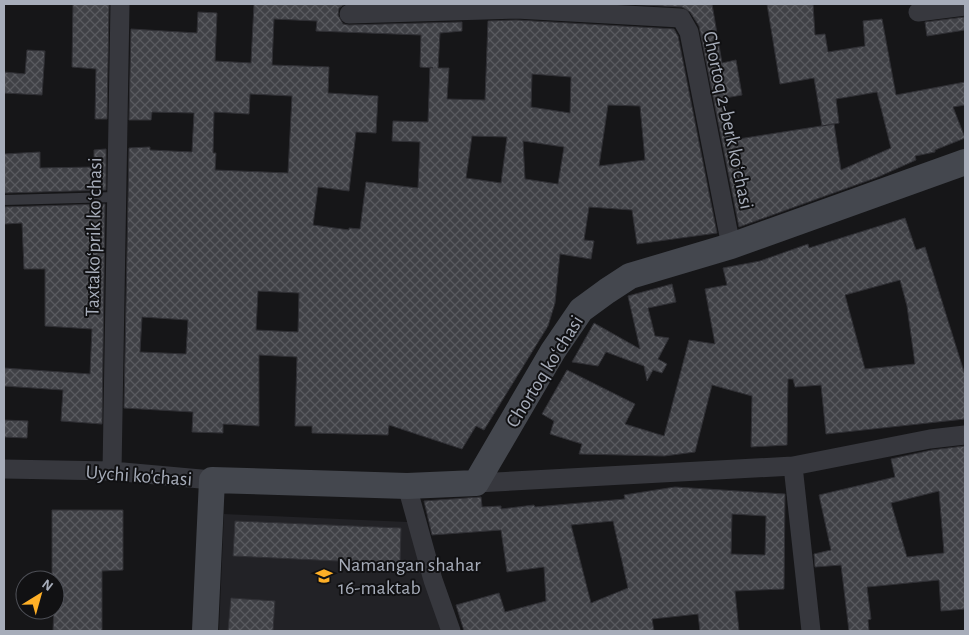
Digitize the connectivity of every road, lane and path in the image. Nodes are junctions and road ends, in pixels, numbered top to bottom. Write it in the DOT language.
graph roads {
  1 [pos="120,4"];
  2 [pos="965,6"];
  3 [pos="516,7"];
  4 [pos="918,12"];
  5 [pos="349,14"];
  6 [pos="965,162"];
  7 [pos="117,197"];
  8 [pos="4,200"];
  9 [pos="731,246"];
  10 [pos="965,436"];
  11 [pos="793,466"];
  12 [pos="4,469"];
  13 [pos="112,471"];
  14 [pos="212,480"];
  15 [pos="476,483"];
  16 [pos="407,486"];
  17 [pos="205,631"];
  18 [pos="451,631"];
  19 [pos="811,631"];
  1 -- 7 [label="street, Taxtakoʻprik koʻchasi"];
  2 -- 4 [label="street"];
  3 -- 5 [label="street, Chortoq 2-berk koʻchasi"];
  3 -- 9 [label="street, Chortoq 2-berk koʻchasi"];
  6 -- 9 [label="main road, Chortoq koʻchasi"];
  7 -- 8 [label="lane"];
  7 -- 13 [label="street, Taxtakoʻprik koʻchasi"];
  9 -- 15 [label="main road, Chortoq koʻchasi"];
  10 -- 11 [label="street"];
  11 -- 15 [label="street"];
  11 -- 19 [label="street"];
  12 -- 13 [label="street, Uychi ko'chasi"];
  13 -- 14 [label="street, Uychi ko'chasi"];
  14 -- 16 [label="main road"];
  14 -- 17 [label="main road, Uychi ko'chasi"];
  15 -- 16 [label="main road"];
  16 -- 18 [label="street"];
}
